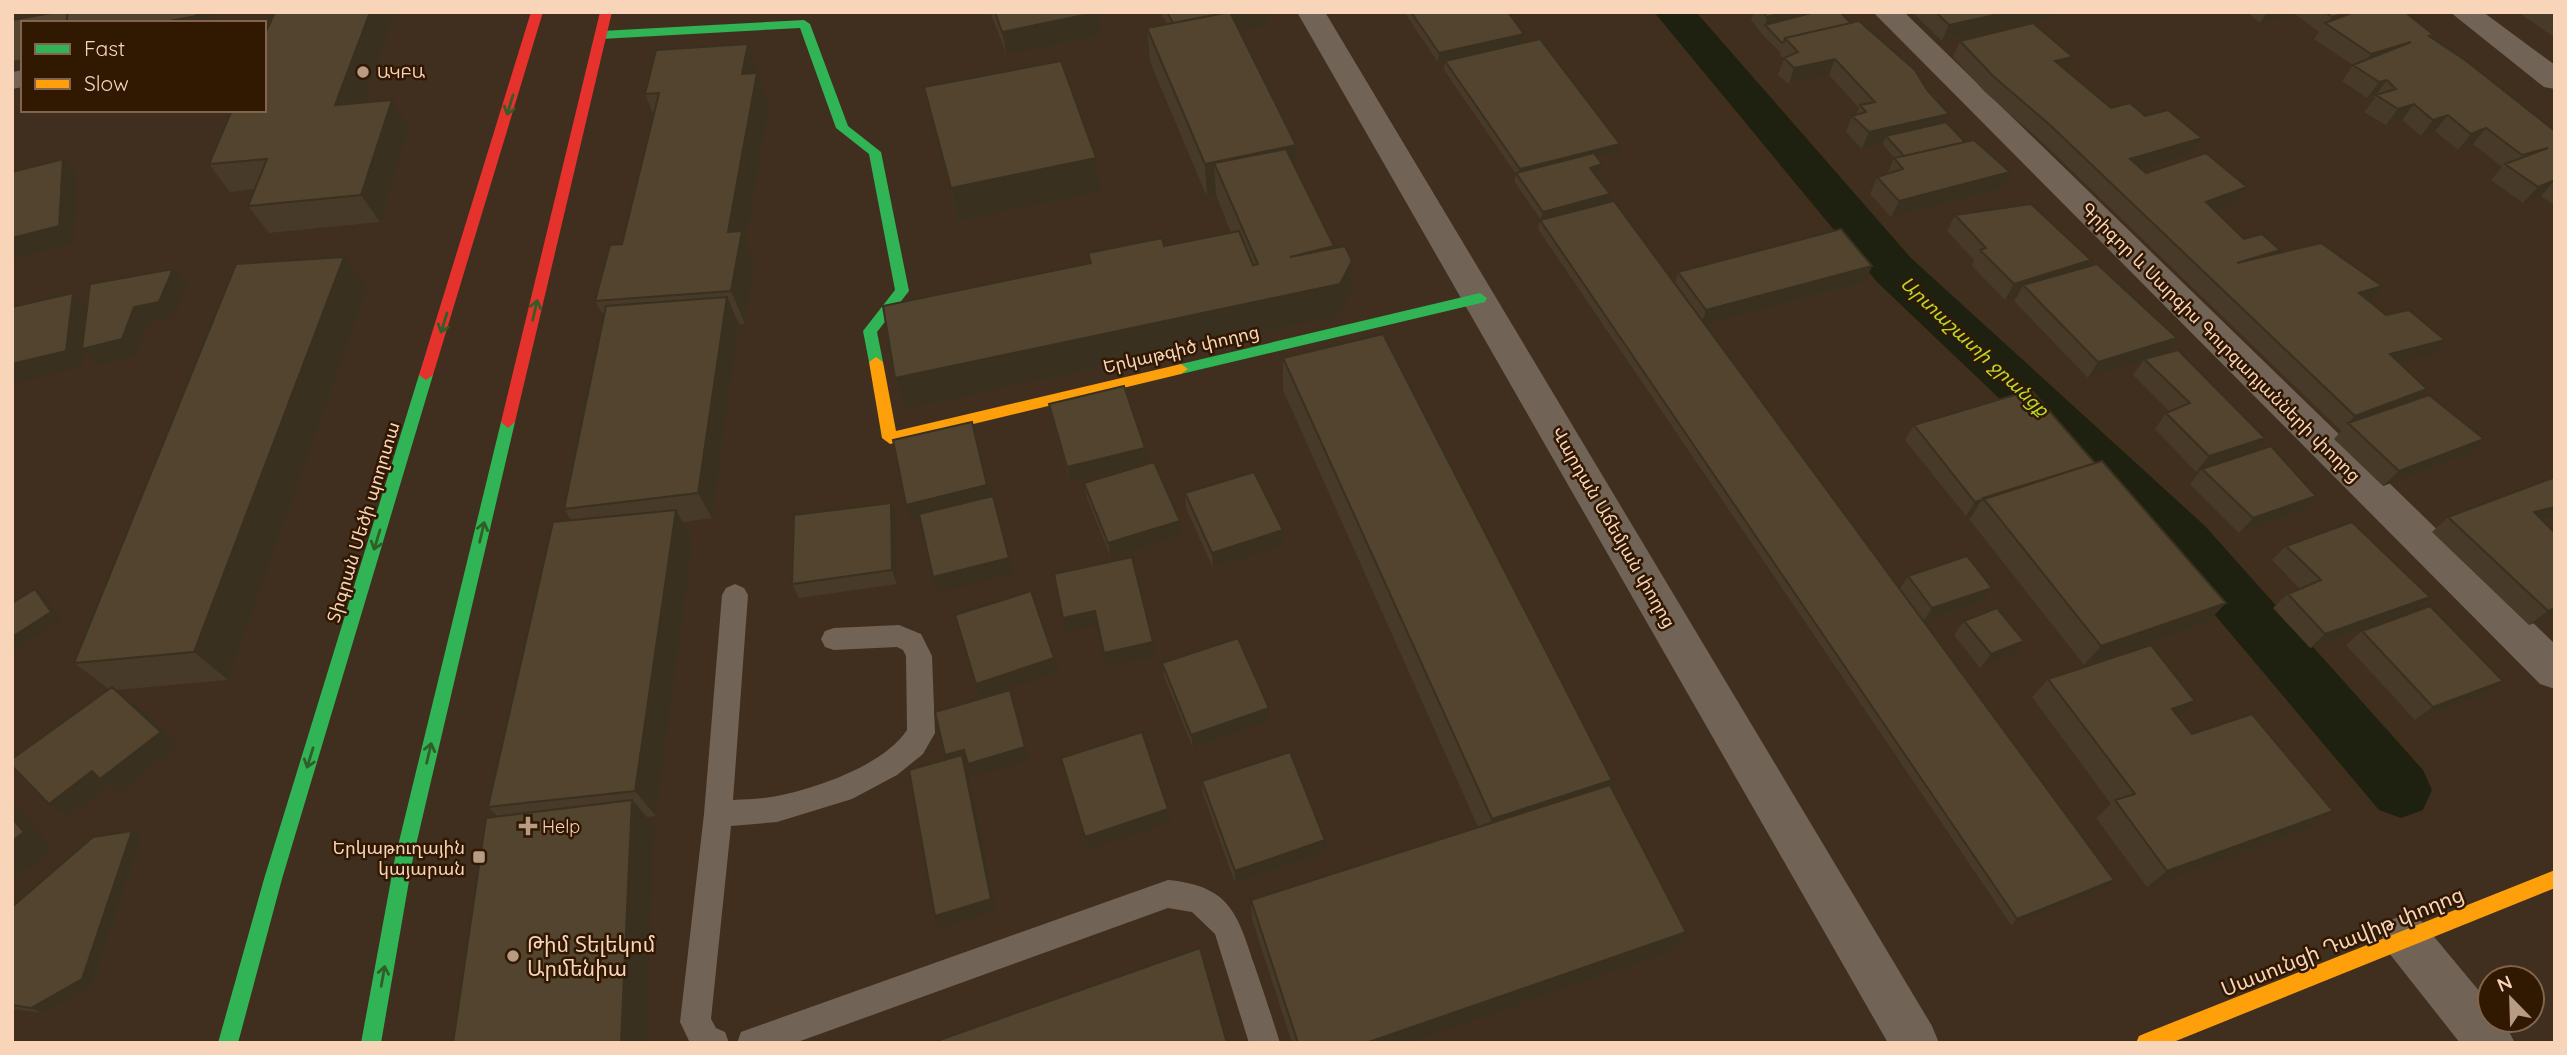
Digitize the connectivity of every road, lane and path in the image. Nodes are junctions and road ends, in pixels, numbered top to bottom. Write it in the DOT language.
graph roads {
  1 [pos="537,12"];
  2 [pos="606,12"];
  3 [pos="1311,12"];
  4 [pos="1887,12"];
  5 [pos="2464,12"];
  6 [pos="805,18"];
  7 [pos="601,35"];
  8 [pos="2555,80"];
  9 [pos="1480,298"];
  10 [pos="909,309"];
  11 [pos="883,315"];
  12 [pos="735,595"];
  13 [pos="834,639"];
  14 [pos="2555,671"];
  15 [pos="718,814"];
  16 [pos="2555,879"];
  17 [pos="2405,937"];
  18 [pos="228,1043"];
  19 [pos="371,1043"];
  20 [pos="714,1043"];
  21 [pos="752,1043"];
  22 [pos="1265,1043"];
  23 [pos="1915,1043"];
  24 [pos="2146,1043"];
  25 [pos="2491,1043"];
  1 -- 18 [label="main road, Տիգրան Մեծի պողոտա, one-way"];
  2 -- 7 [label="main road"];
  3 -- 9 [label="street, Վարդան Աճեմյան փողոց"];
  4 -- 14 [label="street, Գրիգոր և Սարգիս Գուրզադյանների փողոց"];
  5 -- 8 [label="street"];
  6 -- 7 [label="main road"];
  6 -- 11 [label="main road"];
  19 -- 7 [label="main road, one-way"];
  9 -- 11 [label="main road, Երկաթգիծ փողոց"];
  9 -- 23 [label="street, Վարդան Աճեմյան փողոց"];
  10 -- 11 [label="lane"];
  12 -- 15 [label="lane"];
  13 -- 15 [label="lane"];
  15 -- 20 [label="lane"];
  16 -- 17 [label="main road, Սասունցի Դավիթ փողոց"];
  17 -- 24 [label="main road, Սասունցի Դավիթ փողոց"];
  17 -- 25 [label="street"];
  21 -- 22 [label="lane"];
}
